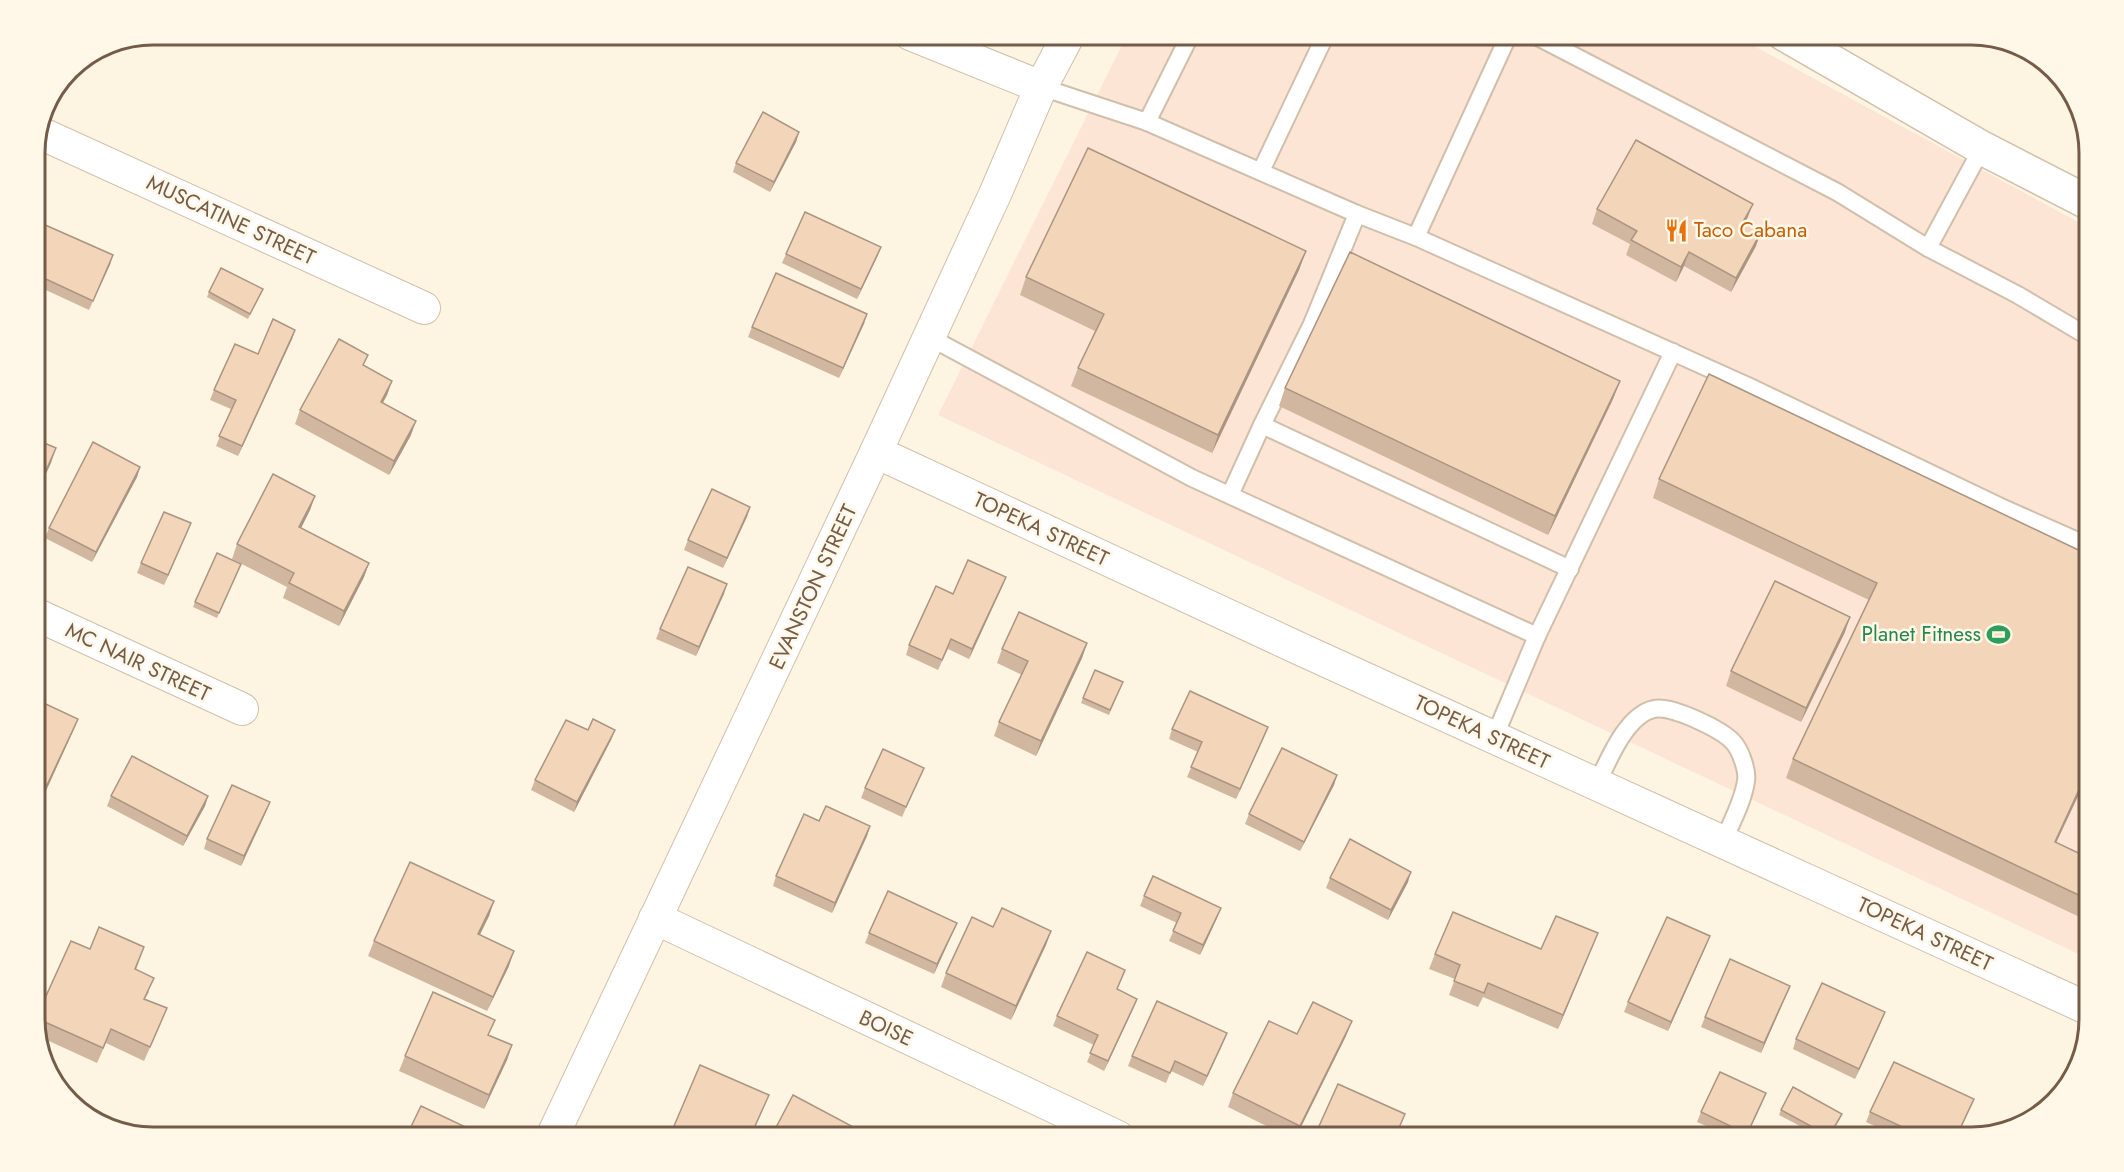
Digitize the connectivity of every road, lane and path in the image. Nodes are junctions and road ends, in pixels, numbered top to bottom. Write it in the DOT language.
graph roads {
  1 [pos="937,45"];
  2 [pos="1063,45"];
  3 [pos="1186,45"];
  4 [pos="1321,45"];
  5 [pos="1504,45"];
  6 [pos="1553,45"];
  7 [pos="1803,45"];
  8 [pos="1041,87"];
  9 [pos="1147,122"];
  10 [pos="47,136"];
  11 [pos="1982,147"];
  12 [pos="1262,171"];
  13 [pos="2079,198"];
  14 [pos="1357,214"];
  15 [pos="1416,237"];
  16 [pos="1928,248"];
  17 [pos="424,308"];
  18 [pos="2079,331"];
  19 [pos="929,337"];
  20 [pos="1673,352"];
  21 [pos="1263,425"];
  22 [pos="876,452"];
  23 [pos="1230,495"];
  24 [pos="2079,542"];
  25 [pos="1570,569"];
  26 [pos="45,620"];
  27 [pos="1537,636"];
  28 [pos="242,709"];
  29 [pos="1494,738"];
  30 [pos="1597,784"];
  31 [pos="1723,842"];
  32 [pos="655,918"];
  33 [pos="2079,1000"];
  34 [pos="557,1127"];
  35 [pos="1097,1127"];
  1 -- 8 [label="street"];
  2 -- 8 [label="street, EVANSTON STREET"];
  3 -- 9 [label="lane"];
  4 -- 12 [label="lane"];
  5 -- 15 [label="lane"];
  6 -- 16 [label="lane"];
  7 -- 11 [label="main road"];
  8 -- 9 [label="lane"];
  8 -- 19 [label="street, EVANSTON STREET"];
  9 -- 12 [label="lane"];
  10 -- 17 [label="street, MUSCATINE STREET"];
  11 -- 13 [label="main road"];
  11 -- 16 [label="lane"];
  12 -- 14 [label="lane"];
  14 -- 15 [label="lane"];
  14 -- 21 [label="lane"];
  15 -- 20 [label="lane"];
  16 -- 18 [label="lane"];
  19 -- 22 [label="street, EVANSTON STREET"];
  19 -- 23 [label="lane"];
  20 -- 24 [label="lane"];
  20 -- 25 [label="lane"];
  21 -- 23 [label="lane"];
  21 -- 25 [label="lane"];
  22 -- 29 [label="street, TOPEKA STREET"];
  22 -- 32 [label="street, EVANSTON STREET"];
  23 -- 27 [label="lane"];
  25 -- 27 [label="lane"];
  26 -- 28 [label="street, MC NAIR STREET"];
  27 -- 29 [label="lane"];
  29 -- 30 [label="street, TOPEKA STREET"];
  30 -- 31 [label="street, TOPEKA STREET"];
  30 -- 31 [label="lane"];
  31 -- 33 [label="street, TOPEKA STREET"];
  32 -- 34 [label="street, EVANSTON STREET"];
  32 -- 35 [label="street, BOISE"];
}
